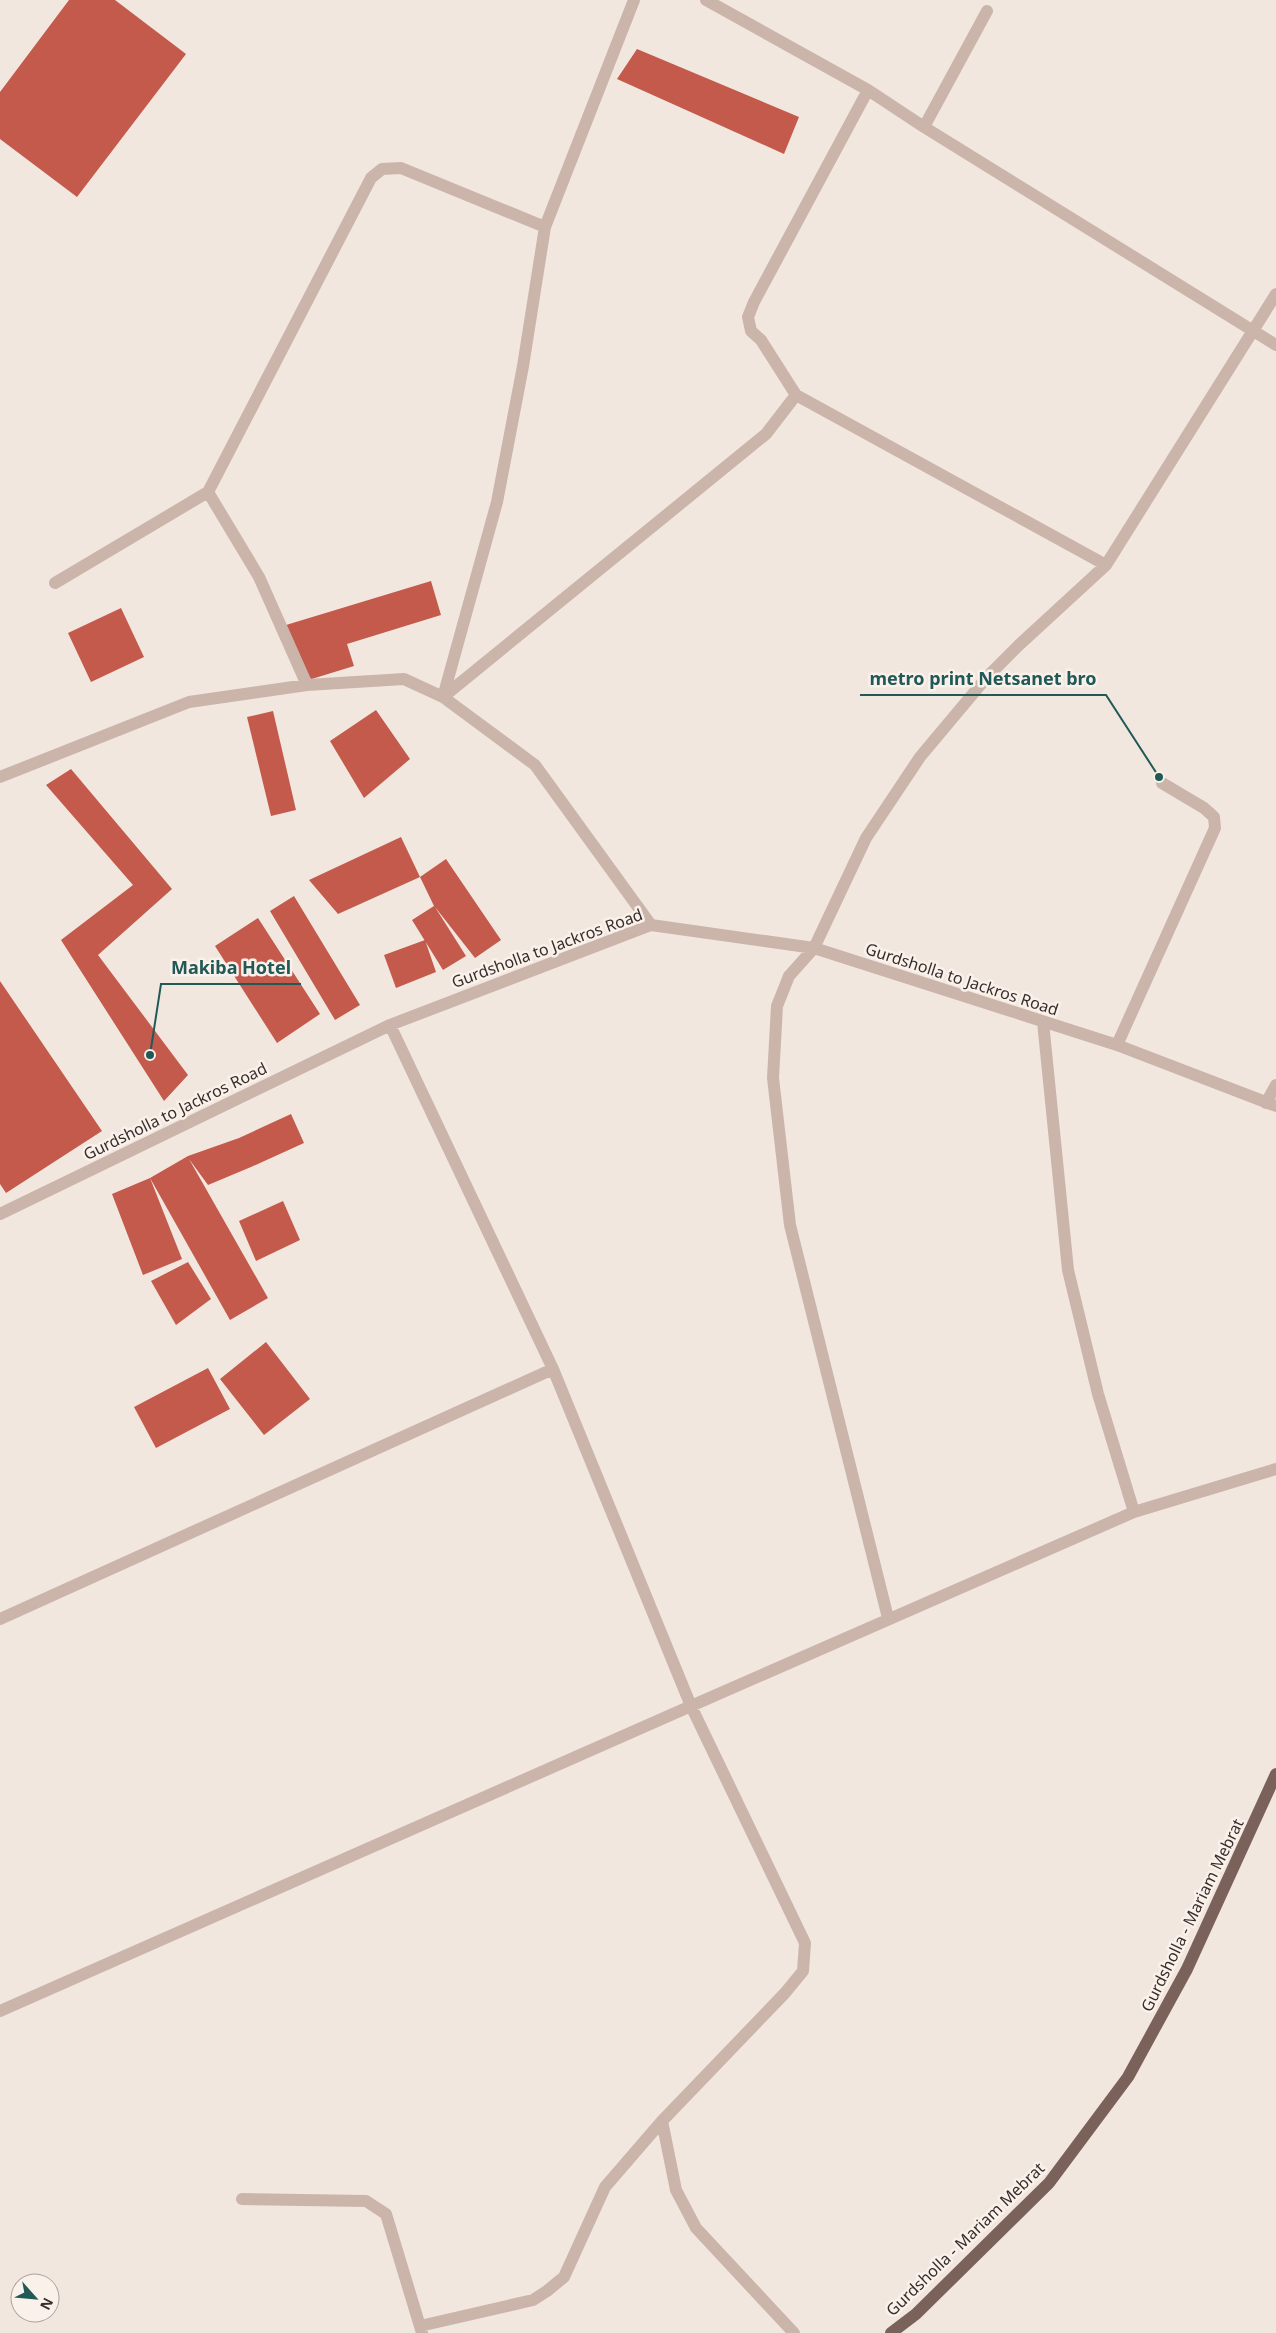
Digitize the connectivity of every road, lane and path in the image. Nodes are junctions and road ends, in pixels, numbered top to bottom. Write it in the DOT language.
graph roads {
  1 [pos="634,0"];
  2 [pos="706,0"];
  3 [pos="987,11"];
  4 [pos="868,90"];
  5 [pos="924,127"];
  6 [pos="545,226"];
  7 [pos="1276,294"];
  8 [pos="1254,330"];
  9 [pos="1276,345"];
  10 [pos="796,395"];
  11 [pos="208,492"];
  12 [pos="1106,565"];
  13 [pos="55,583"];
  14 [pos="307,685"];
  15 [pos="443,697"];
  16 [pos="0,777"];
  17 [pos="1162,783"];
  18 [pos="651,925"];
  19 [pos="814,948"];
  20 [pos="1043,1022"];
  21 [pos="390,1024"];
  22 [pos="1117,1045"];
  23 [pos="1276,1085"];
  24 [pos="1271,1105"];
  25 [pos="0,1214"];
  26 [pos="553,1369"];
  27 [pos="1276,1469"];
  28 [pos="1134,1512"];
  29 [pos="888,1618"];
  30 [pos="0,1619"];
  31 [pos="691,1706"];
  32 [pos="1276,1774"];
  33 [pos="0,2011"];
  34 [pos="662,2122"];
  35 [pos="242,2199"];
  36 [pos="421,2330"];
  37 [pos="794,2333"];
  38 [pos="891,2333"];
  1 -- 6 [label="street"];
  2 -- 4 [label="street"];
  3 -- 5 [label="street"];
  4 -- 5 [label="street"];
  4 -- 10 [label="street"];
  5 -- 8 [label="street"];
  6 -- 11 [label="street"];
  6 -- 15 [label="street"];
  7 -- 8 [label="street"];
  8 -- 9 [label="street"];
  8 -- 12 [label="street"];
  10 -- 12 [label="street"];
  10 -- 15 [label="street"];
  11 -- 13 [label="street"];
  11 -- 14 [label="street"];
  12 -- 19 [label="street"];
  14 -- 15 [label="street"];
  14 -- 16 [label="street"];
  15 -- 18 [label="street"];
  17 -- 22 [label="street"];
  18 -- 19 [label="street, Gurdsholla to Jackros Road"];
  18 -- 21 [label="street, Gurdsholla to Jackros Road"];
  19 -- 20 [label="street, Gurdsholla to Jackros Road"];
  19 -- 29 [label="street"];
  20 -- 22 [label="street, Gurdsholla to Jackros Road"];
  20 -- 28 [label="street"];
  21 -- 25 [label="street, Gurdsholla to Jackros Road"];
  21 -- 26 [label="street"];
  22 -- 24 [label="street, Gurdsholla to Jackros Road"];
  23 -- 24 [label="street"];
  26 -- 30 [label="street"];
  26 -- 31 [label="street"];
  27 -- 28 [label="street"];
  28 -- 29 [label="street"];
  29 -- 31 [label="street"];
  31 -- 33 [label="street"];
  31 -- 34 [label="street"];
  32 -- 38 [label="main road, Gurdsholla - Mariam Mebrat"];
  34 -- 36 [label="street"];
  34 -- 37 [label="street"];
  35 -- 36 [label="street"];
}
